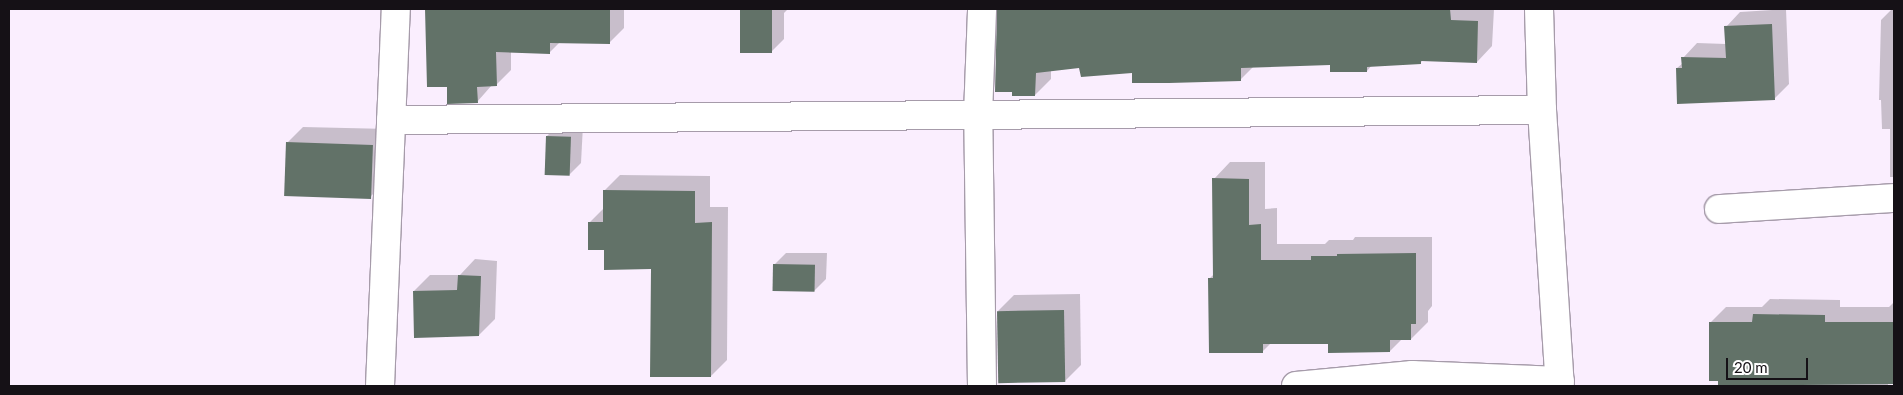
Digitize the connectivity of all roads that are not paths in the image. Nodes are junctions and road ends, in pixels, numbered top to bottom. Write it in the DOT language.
graph roads {
  1 [pos="396,9"];
  2 [pos="982,9"];
  3 [pos="1539,9"];
  4 [pos="1542,110"];
  5 [pos="978,115"];
  6 [pos="391,120"];
  7 [pos="1894,198"];
  8 [pos="1719,209"];
  9 [pos="1560,383"];
  10 [pos="380,386"];
  11 [pos="982,386"];
  12 [pos="1296,386"];
  1 -- 6 [label="street"];
  2 -- 5 [label="street"];
  3 -- 4 [label="street"];
  4 -- 5 [label="street"];
  4 -- 9 [label="street"];
  5 -- 6 [label="street"];
  5 -- 11 [label="street"];
  6 -- 10 [label="street"];
  7 -- 8 [label="street"];
  9 -- 12 [label="street"];
}
